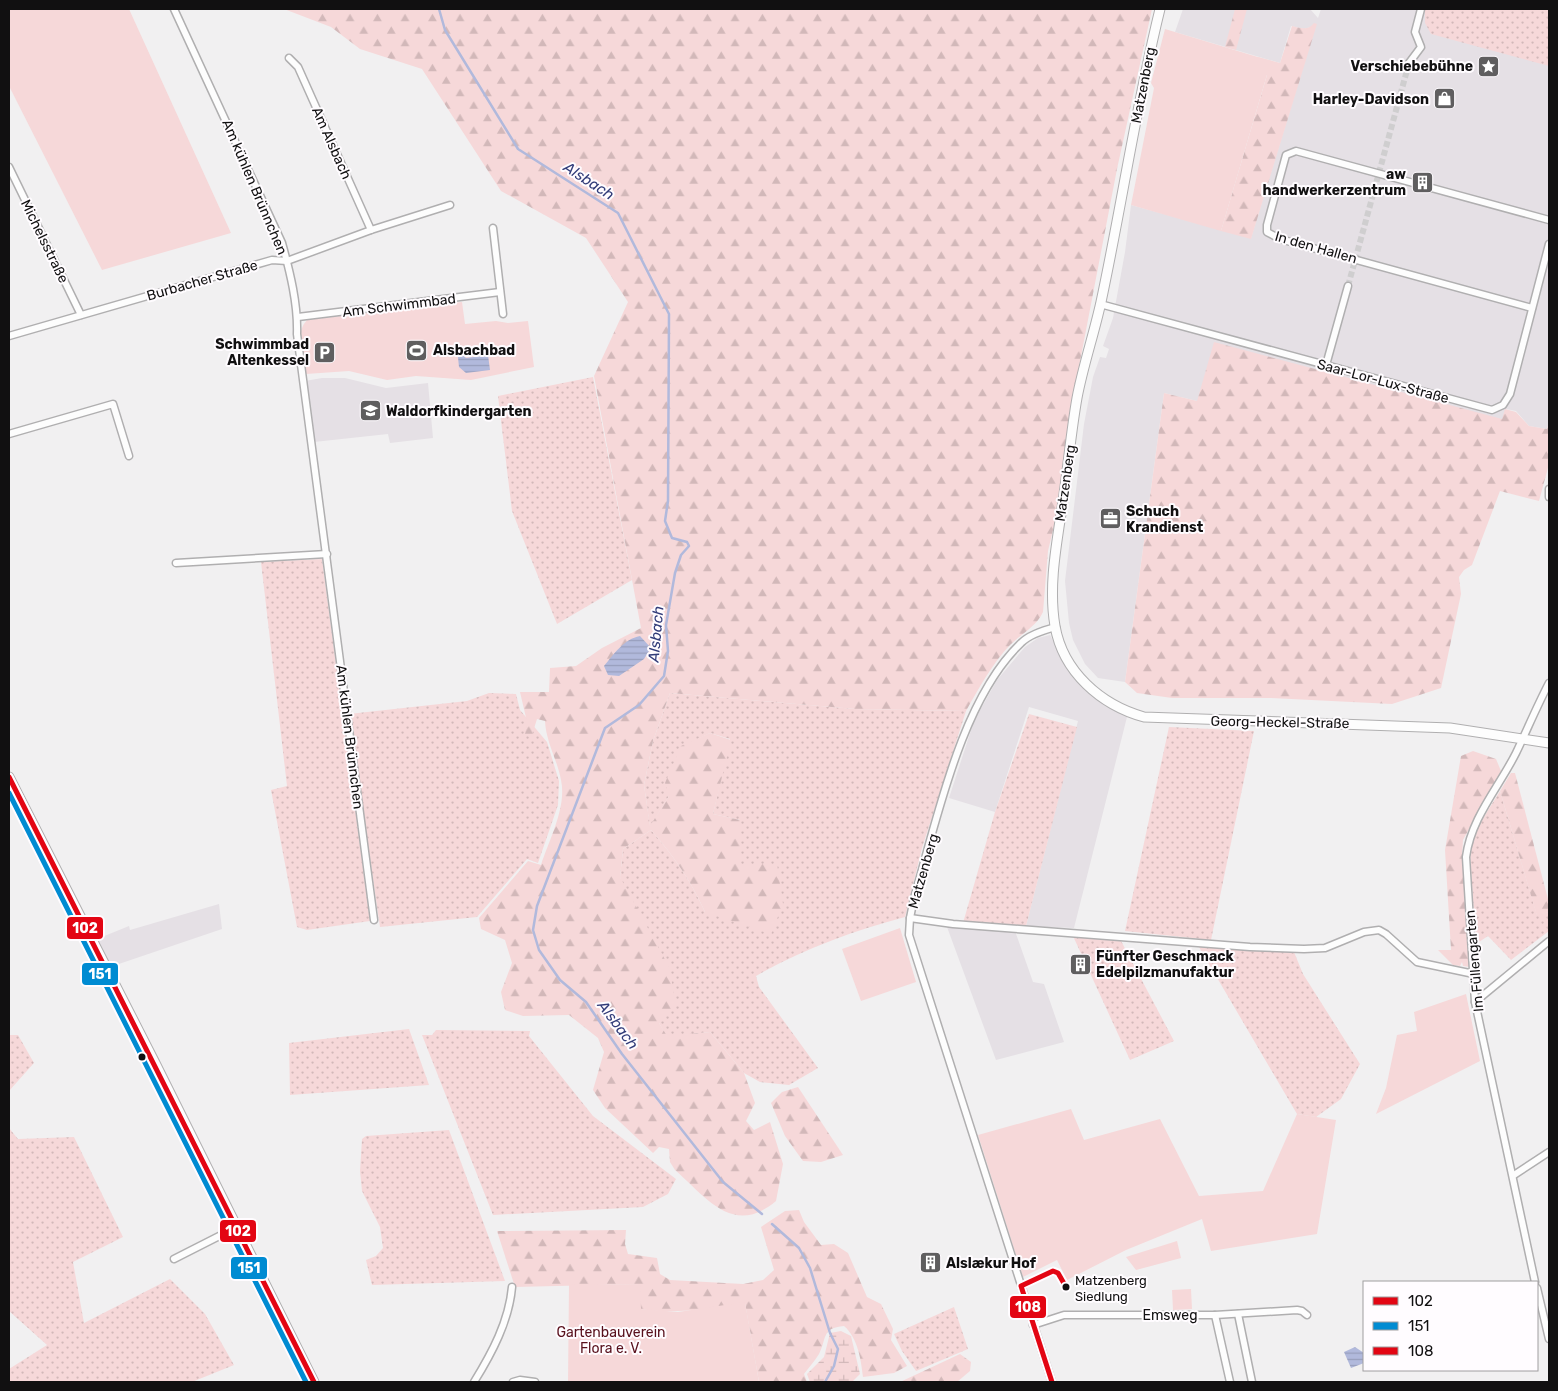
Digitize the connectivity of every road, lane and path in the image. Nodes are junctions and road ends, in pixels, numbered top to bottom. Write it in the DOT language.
graph roads {
  1 [pos="174,9"];
  2 [pos="1160,9"];
  3 [pos="1421,9"];
  4 [pos="289,58"];
  5 [pos="1409,62"];
  6 [pos="9,167"];
  7 [pos="450,205"];
  8 [pos="1549,220"];
  9 [pos="493,228"];
  10 [pos="371,230"];
  11 [pos="1549,244"];
  12 [pos="287,261"];
  13 [pos="1348,286"];
  14 [pos="500,292"];
  15 [pos="1100,304"];
  16 [pos="1532,308"];
  17 [pos="503,314"];
  18 [pos="81,315"];
  19 [pos="298,317"];
  20 [pos="9,335"];
  21 [pos="1326,365"];
  22 [pos="9,434"];
  23 [pos="129,456"];
  24 [pos="1549,489"];
  25 [pos="1549,497"];
  26 [pos="327,554"];
  27 [pos="176,563"];
  28 [pos="1056,627"];
  29 [pos="1549,683"];
  30 [pos="1522,738"];
  31 [pos="1549,743"];
  32 [pos="9,777"];
  33 [pos="910,918"];
  34 [pos="374,920"];
  35 [pos="1549,941"];
  36 [pos="1474,974"];
  37 [pos="1475,1002"];
  38 [pos="1549,1152"];
  39 [pos="1514,1175"];
  40 [pos="237,1227"];
  41 [pos="174,1259"];
  42 [pos="1535,1281"];
  43 [pos="512,1287"];
  44 [pos="1538,1292"];
  45 [pos="1238,1314"];
  46 [pos="1215,1315"];
  47 [pos="1307,1315"];
  48 [pos="1033,1325"];
  49 [pos="1549,1339"];
  50 [pos="314,1382"];
  51 [pos="474,1382"];
  52 [pos="512,1382"];
  53 [pos="535,1382"];
  54 [pos="1052,1382"];
  55 [pos="1230,1382"];
  56 [pos="1252,1382"];
  1 -- 12 [label="street, Am kühlen Brünnchen"];
  2 -- 15 [label="street, Matzenberg"];
  3 -- 5 [label="street"];
  4 -- 10 [label="street, Am Alsbach"];
  6 -- 18 [label="street, Michelsstraße"];
  7 -- 10 [label="street, Burbacher Straße"];
  8 -- 16 [label="street, In den Hallen"];
  9 -- 14 [label="street"];
  10 -- 12 [label="street, Burbacher Straße"];
  11 -- 16 [label="street, Saar-Lor-Lux-Straße"];
  12 -- 18 [label="street, Burbacher Straße"];
  12 -- 19 [label="street, Am kühlen Brünnchen"];
  13 -- 21 [label="street, In den Hallen"];
  14 -- 17 [label="street"];
  14 -- 19 [label="street, Am Schwimmbad"];
  15 -- 21 [label="street, Saar-Lor-Lux-Straße"];
  15 -- 28 [label="street, Matzenberg"];
  16 -- 21 [label="street, Saar-Lor-Lux-Straße"];
  18 -- 20 [label="street, Burbacher Straße"];
  19 -- 26 [label="street, Am kühlen Brünnchen"];
  22 -- 23 [label="street"];
  24 -- 25 [label="street"];
  26 -- 27 [label="street"];
  26 -- 34 [label="street, Am kühlen Brünnchen"];
  28 -- 30 [label="street, Georg-Heckel-Straße"];
  28 -- 33 [label="street, Matzenberg"];
  29 -- 30 [label="street, Im Füllengarten"];
  30 -- 31 [label="street, Georg-Heckel-Straße"];
  30 -- 36 [label="street, Im Füllengarten"];
  32 -- 40 [label="street"];
  33 -- 36 [label="street, Matzenberg"];
  33 -- 48 [label="street, Matzenberg"];
  35 -- 37 [label="street"];
  36 -- 37 [label="street, Im Füllengarten"];
  37 -- 39 [label="street, Im Füllengarten"];
  38 -- 39 [label="street"];
  39 -- 42 [label="street, Im Füllengarten"];
  40 -- 41 [label="street"];
  40 -- 50 [label="street"];
  43 -- 51 [label="street"];
  44 -- 49 [label="street"];
  45 -- 46 [label="street, Emsweg"];
  45 -- 47 [label="street, Emsweg"];
  45 -- 56 [label="street"];
  46 -- 48 [label="street, Emsweg"];
  46 -- 55 [label="street"];
  48 -- 54 [label="street, Matzenberg"];
  52 -- 53 [label="street"];
}
